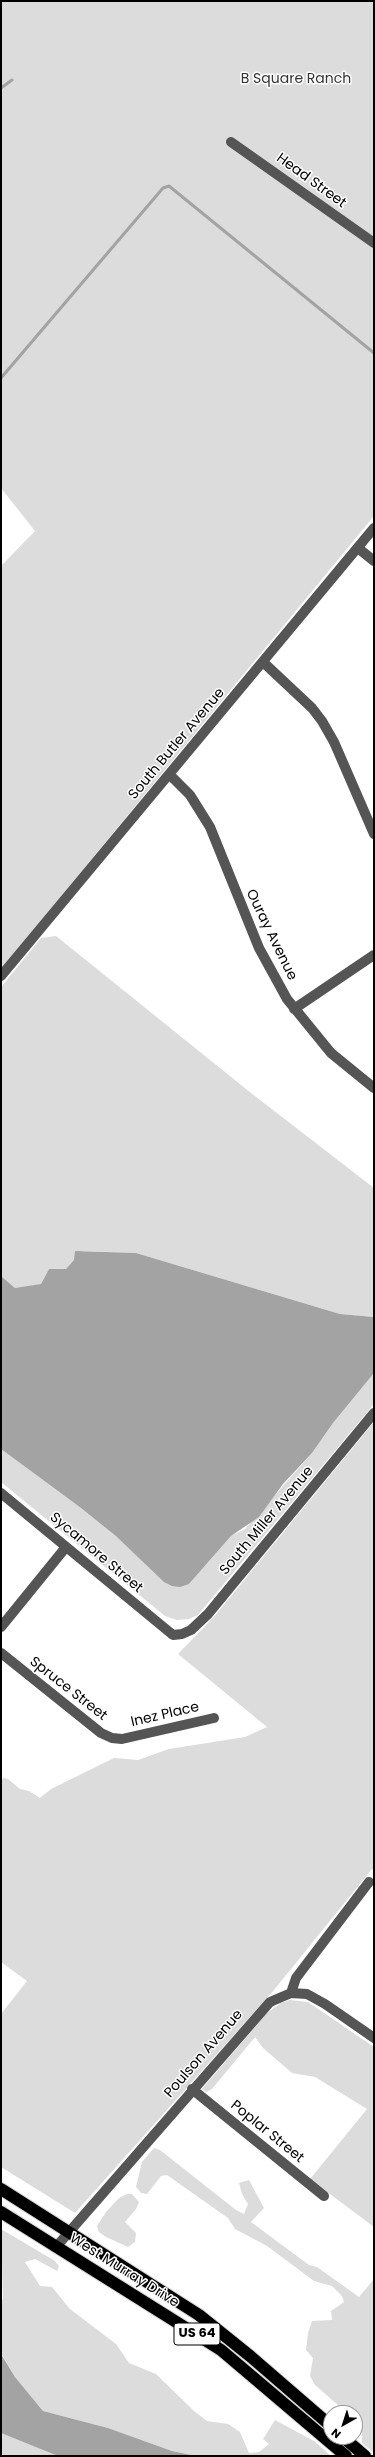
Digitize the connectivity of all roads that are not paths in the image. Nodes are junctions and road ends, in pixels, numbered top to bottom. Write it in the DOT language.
graph roads {
  1 [pos="231,142"];
  2 [pos="374,243"];
  3 [pos="374,528"];
  4 [pos="358,548"];
  5 [pos="374,561"];
  6 [pos="263,662"];
  7 [pos="170,775"];
  8 [pos="374,834"];
  9 [pos="374,955"];
  10 [pos="1,976"];
  11 [pos="294,1010"];
  12 [pos="374,1088"];
  13 [pos="374,1413"];
  14 [pos="1,1493"];
  15 [pos="66,1547"];
  16 [pos="1,1628"];
  17 [pos="173,1635"];
  18 [pos="1,1654"];
  19 [pos="214,1718"];
  20 [pos="122,1739"];
  21 [pos="369,1882"];
  22 [pos="291,1993"];
  23 [pos="374,2038"];
  24 [pos="192,2089"];
  25 [pos="1,2189"];
  26 [pos="324,2196"];
  27 [pos="1,2212"];
  28 [pos="69,2232"];
  29 [pos="56,2247"];
  30 [pos="323,2419"];
  31 [pos="352,2445"];
  32 [pos="346,2456"];
  33 [pos="365,2456"];
  1 -- 2 [label="street, Head Street"];
  3 -- 4 [label="street, South Butler Avenue"];
  4 -- 5 [label="street"];
  4 -- 6 [label="street, South Butler Avenue"];
  6 -- 7 [label="street, South Butler Avenue"];
  6 -- 8 [label="street"];
  7 -- 10 [label="street, South Butler Avenue"];
  7 -- 11 [label="street, Ouray Avenue"];
  9 -- 11 [label="street"];
  11 -- 12 [label="street, Ouray Avenue"];
  13 -- 17 [label="street, South Miller Avenue"];
  14 -- 15 [label="street, Sycamore Street"];
  15 -- 16 [label="street"];
  15 -- 17 [label="street, Sycamore Street"];
  18 -- 20 [label="street, Spruce Street"];
  19 -- 20 [label="street, Inez Place"];
  21 -- 22 [label="street"];
  22 -- 23 [label="street"];
  22 -- 24 [label="street, Poulson Avenue"];
  24 -- 26 [label="street, Poplar Street"];
  24 -- 28 [label="street, Poulson Avenue"];
  25 -- 28 [label="highway, US 64"];
  27 -- 29 [label="highway, US 64"];
  28 -- 29 [label="street, Poulson Avenue"];
  28 -- 30 [label="highway, West Murray Drive / US 64"];
  29 -- 32 [label="highway, West Murray Drive / US 64"];
  31 -- 33 [label="highway"];
}
